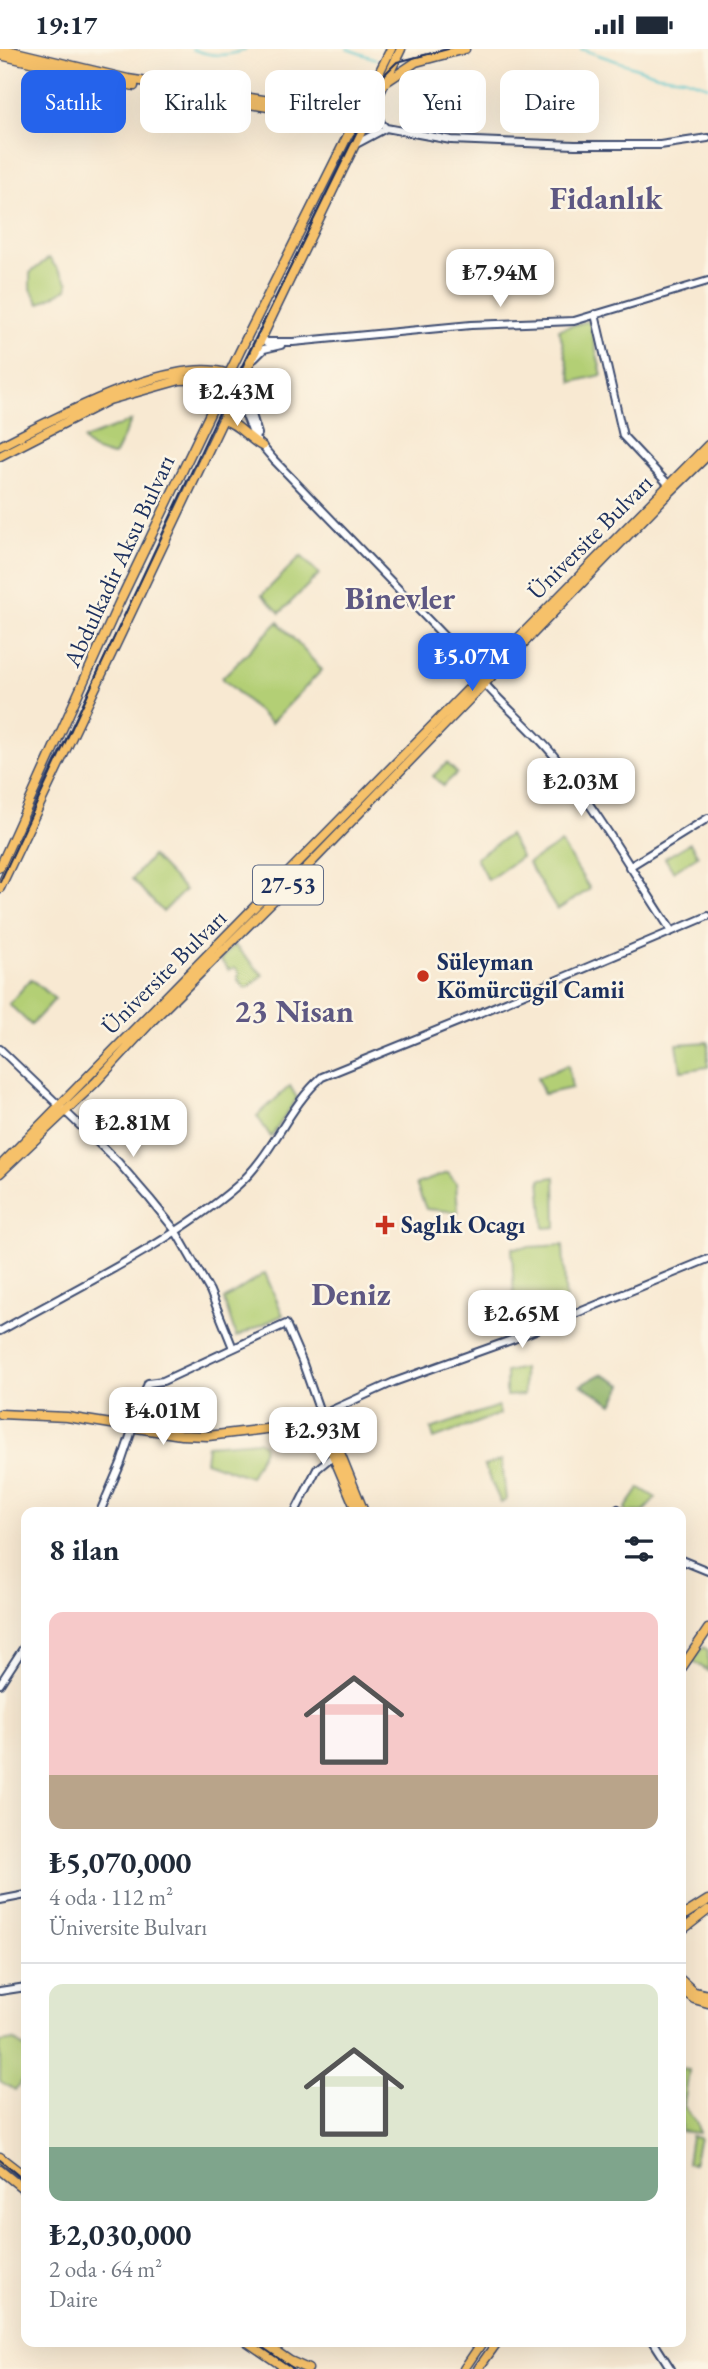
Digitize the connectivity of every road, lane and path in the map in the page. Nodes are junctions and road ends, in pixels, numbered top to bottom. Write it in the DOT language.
graph roads {
  1 [pos="3,49"];
  2 [pos="391,49"];
  3 [pos="401,49"];
  4 [pos="465,49"];
  5 [pos="0,55"];
  6 [pos="380,70"];
  7 [pos="385,82"];
  8 [pos="385,83"];
  9 [pos="265,102"];
  10 [pos="265,104"];
  11 [pos="386,128"];
  12 [pos="361,133"];
  13 [pos="350,134"];
  14 [pos="708,138"];
  15 [pos="356,144"];
  16 [pos="708,281"];
  17 [pos="595,314"];
  18 [pos="261,337"];
  19 [pos="293,342"];
  20 [pos="240,351"];
  21 [pos="249,366"];
  22 [pos="209,369"];
  23 [pos="227,378"];
  24 [pos="242,382"];
  25 [pos="237,394"];
  26 [pos="223,420"];
  27 [pos="708,445"];
  28 [pos="0,446"];
  29 [pos="262,446"];
  30 [pos="708,455"];
  31 [pos="0,456"];
  32 [pos="669,485"];
  33 [pos="483,679"];
  34 [pos="708,818"];
  35 [pos="0,867"];
  36 [pos="629,867"];
  37 [pos="0,888"];
  38 [pos="708,916"];
  39 [pos="671,930"];
  40 [pos="0,1048"];
  41 [pos="63,1107"];
  42 [pos="0,1166"];
  43 [pos="0,1173"];
  44 [pos="174,1230"];
  45 [pos="708,1259"];
  46 [pos="0,1331"];
  47 [pos="233,1348"];
  48 [pos="0,1414"];
  49 [pos="321,1415"];
  50 [pos="133,1427"];
  51 [pos="334,1455"];
  52 [pos="102,1507"];
  53 [pos="298,1507"];
  54 [pos="355,1507"];
  55 [pos="362,1507"];
  56 [pos="686,1562"];
  57 [pos="708,1571"];
  58 [pos="708,1629"];
  59 [pos="21,1652"];
  60 [pos="686,1662"];
  61 [pos="0,1684"];
  62 [pos="21,1896"];
  63 [pos="0,1900"];
  64 [pos="708,1900"];
  65 [pos="708,1910"];
  66 [pos="686,1914"];
  67 [pos="686,1927"];
  68 [pos="686,1985"];
  69 [pos="21,1988"];
  70 [pos="0,1991"];
  71 [pos="686,1993"];
  72 [pos="708,1996"];
  73 [pos="708,2003"];
  74 [pos="0,2157"];
  75 [pos="0,2170"];
  76 [pos="21,2173"];
  77 [pos="21,2187"];
  78 [pos="256,2347"];
  79 [pos="267,2347"];
  80 [pos="479,2347"];
  81 [pos="494,2347"];
  82 [pos="657,2347"];
  83 [pos="288,2367"];
  84 [pos="302,2369"];
  85 [pos="308,2369"];
  86 [pos="464,2369"];
  87 [pos="478,2369"];
  88 [pos="671,2369"];
  1 -- 9 [label="main road"];
  2 -- 6 [label="main road, Abdulkadir Aksu Bulvarı"];
  3 -- 7 [label="main road"];
  4 -- 8 [label="main road"];
  5 -- 10 [label="main road"];
  11 -- 14 [label="street"];
  11 -- 15 [label="street"];
  12 -- 15 [label="main road"];
  13 -- 20 [label="main road, Abdulkadir Aksu Bulvarı"];
  15 -- 18 [label="main road"];
  16 -- 17 [label="street"];
  17 -- 19 [label="street"];
  17 -- 32 [label="street"];
  18 -- 19 [label="street"];
  18 -- 21 [label="main road"];
  19 -- 21 [label="street"];
  20 -- 22 [label="main road"];
  20 -- 23 [label="main road, Abdulkadir Aksu Bulvarı"];
  21 -- 24 [label="main road"];
  22 -- 23 [label="main road"];
  22 -- 28 [label="main road"];
  23 -- 24 [label="main road"];
  23 -- 25 [label="main road"];
  23 -- 31 [label="main road"];
  23 -- 35 [label="main road, Abdulkadir Aksu Bulvarı"];
  24 -- 25 [label="main road"];
  24 -- 29 [label="street"];
  25 -- 26 [label="main road"];
  25 -- 29 [label="street"];
  26 -- 29 [label="main road"];
  26 -- 37 [label="main road"];
  27 -- 32 [label="main road, Üniversite Bulvarı"];
  29 -- 33 [label="street"];
  30 -- 33 [label="main road, Üniversite Bulvarı"];
  32 -- 33 [label="main road, Üniversite Bulvarı"];
  33 -- 36 [label="street"];
  33 -- 41 [label="main road, Üniversite Bulvarı"];
  33 -- 41 [label="main road, Üniversite Bulvarı / 27-53"];
  34 -- 36 [label="street"];
  36 -- 39 [label="street"];
  38 -- 39 [label="street"];
  39 -- 44 [label="street"];
  40 -- 41 [label="street"];
  41 -- 42 [label="main road, Üniversite Bulvarı"];
  41 -- 43 [label="main road, Üniversite Bulvarı / 27-53"];
  41 -- 44 [label="street"];
  44 -- 46 [label="street"];
  44 -- 47 [label="street"];
  45 -- 49 [label="street"];
  47 -- 49 [label="street"];
  47 -- 50 [label="street"];
  48 -- 50 [label="main road"];
  49 -- 50 [label="main road"];
  49 -- 51 [label="main road"];
  49 -- 55 [label="main road"];
  50 -- 52 [label="street"];
  51 -- 53 [label="street"];
  51 -- 54 [label="main road"];
  56 -- 57 [label="street"];
  58 -- 60 [label="main road"];
  59 -- 61 [label="street"];
  62 -- 63 [label="street"];
  64 -- 66 [label="main road"];
  65 -- 67 [label="main road"];
  68 -- 72 [label="main road"];
  69 -- 70 [label="street"];
  71 -- 73 [label="main road"];
  74 -- 76 [label="main road"];
  75 -- 77 [label="main road"];
  78 -- 83 [label="main road"];
  79 -- 83 [label="main road"];
  80 -- 86 [label="main road"];
  81 -- 87 [label="main road"];
  82 -- 88 [label="street"];
  83 -- 84 [label="main road"];
  83 -- 85 [label="main road"];
}
